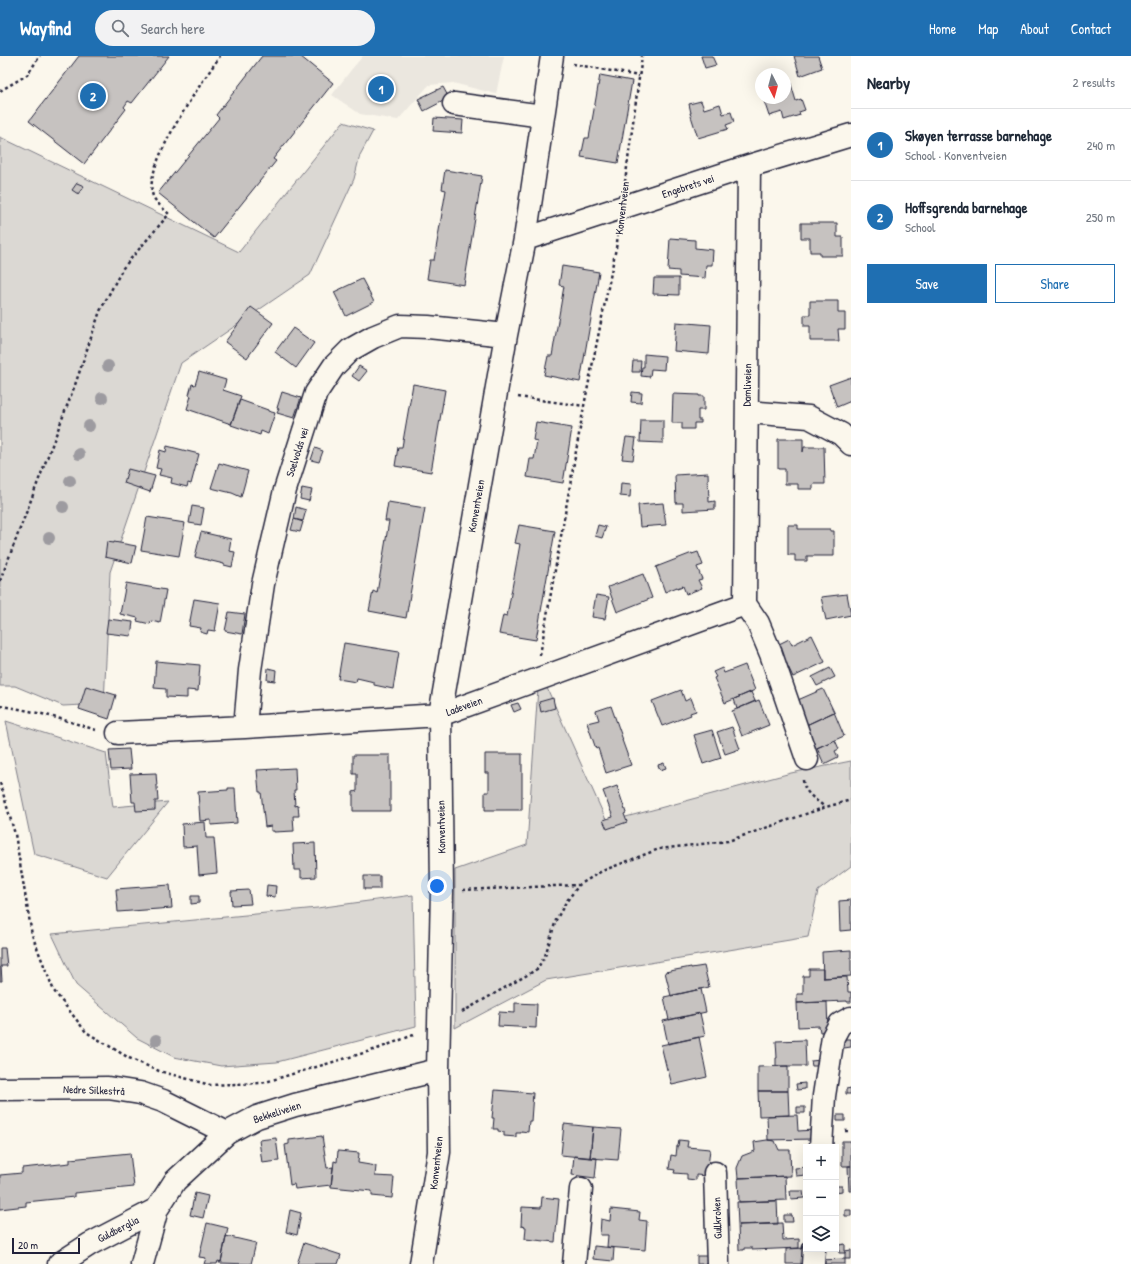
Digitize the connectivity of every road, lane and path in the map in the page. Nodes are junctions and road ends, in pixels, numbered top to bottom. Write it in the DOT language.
graph roads {
  1 [pos="40,56"];
  2 [pos="220,56"];
  3 [pos="642,56"];
  4 [pos="552,58"];
  5 [pos="639,76"];
  6 [pos="0,91"];
  7 [pos="454,104"];
  8 [pos="544,116"];
  9 [pos="851,135"];
  10 [pos="749,166"];
  11 [pos="620,208"];
  12 [pos="525,239"];
  13 [pos="506,336"];
  14 [pos="496,393"];
  15 [pos="584,406"];
  16 [pos="747,412"];
  17 [pos="851,444"];
  18 [pos="0,581"];
  19 [pos="746,604"];
  20 [pos="536,679"];
  21 [pos="0,706"];
  22 [pos="440,715"];
  23 [pos="245,727"];
  24 [pos="118,733"];
  25 [pos="807,759"];
  26 [pos="0,783"];
  27 [pos="851,800"];
  28 [pos="826,808"];
  29 [pos="579,885"];
  30 [pos="442,890"];
  31 [pos="851,1018"];
  32 [pos="440,1025"];
  33 [pos="438,1070"];
  34 [pos="0,1089"];
  35 [pos="227,1133"];
  36 [pos="821,1144"];
  37 [pos="715,1173"];
  38 [pos="581,1189"];
  39 [pos="158,1209"];
  40 [pos="814,1252"];
  41 [pos="59,1264"];
  42 [pos="142,1264"];
  43 [pos="421,1264"];
  44 [pos="574,1264"];
  45 [pos="718,1264"];
  46 [pos="813,1264"];
  1 -- 6 [label="path"];
  2 -- 18 [label="path"];
  3 -- 5 [label="path, Konventveien"];
  4 -- 5 [label="path"];
  4 -- 8 [label="street, Konventveien"];
  5 -- 11 [label="path, Konventveien"];
  7 -- 8 [label="street"];
  8 -- 12 [label="street, Konventveien"];
  9 -- 10 [label="street, Engebrets vei"];
  10 -- 11 [label="street, Engebrets vei"];
  10 -- 16 [label="street, Damliveien"];
  11 -- 12 [label="street, Engebrets vei"];
  11 -- 15 [label="path, Konventveien"];
  12 -- 13 [label="street, Konventveien"];
  13 -- 14 [label="street, Konventveien"];
  13 -- 23 [label="street, Soelvolds vei"];
  14 -- 15 [label="path"];
  14 -- 22 [label="street, Konventveien"];
  15 -- 20 [label="path, Konventveien"];
  16 -- 17 [label="street"];
  16 -- 19 [label="street, Damliveien"];
  19 -- 20 [label="street, Ladeveien"];
  19 -- 25 [label="street"];
  20 -- 22 [label="street, Ladeveien"];
  21 -- 24 [label="path"];
  22 -- 23 [label="street, Ladeveien"];
  22 -- 30 [label="street, Konventveien"];
  23 -- 24 [label="street, Ladeveien"];
  25 -- 28 [label="path"];
  26 -- 32 [label="path"];
  27 -- 28 [label="path"];
  28 -- 29 [label="path"];
  29 -- 30 [label="path"];
  29 -- 32 [label="path"];
  30 -- 32 [label="street, Konventveien"];
  31 -- 36 [label="street"];
  32 -- 33 [label="street, Konventveien"];
  33 -- 35 [label="street, Bekkeliveien"];
  33 -- 43 [label="street, Konventveien"];
  34 -- 35 [label="street, Nedre Silkestrå"];
  35 -- 39 [label="street, Bekkeliveien"];
  37 -- 45 [label="street, Gullkroken"];
  38 -- 44 [label="street"];
  39 -- 41 [label="street, Guldberglia"];
  39 -- 42 [label="street, Bekkeliveien"];
  40 -- 46 [label="street"];
}
